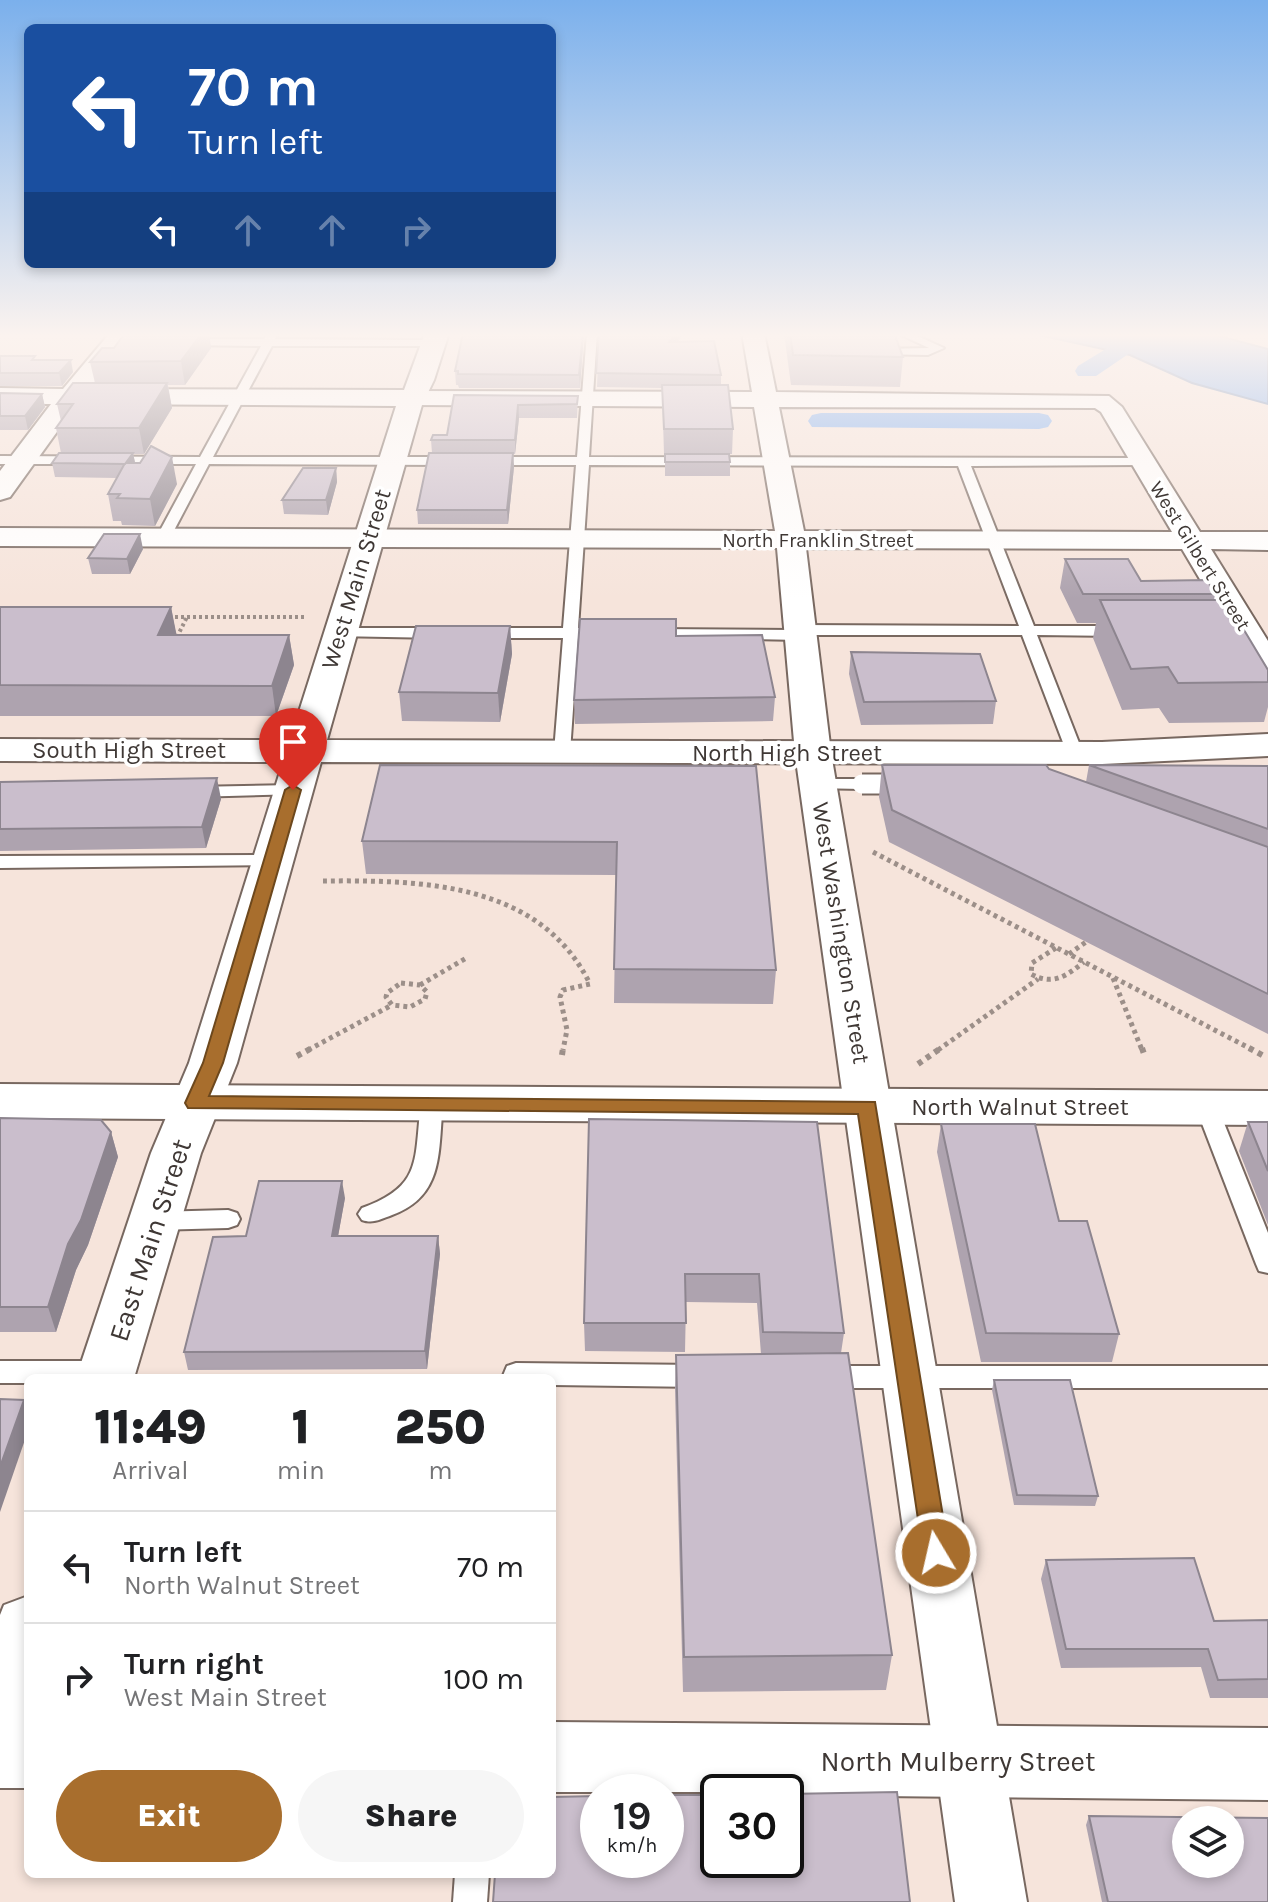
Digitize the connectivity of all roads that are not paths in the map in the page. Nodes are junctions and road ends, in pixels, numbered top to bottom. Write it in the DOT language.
graph roads {
  1 [pos="48,422"];
  2 [pos="226,422"];
  3 [pos="404,422"];
  4 [pos="586,422"];
  5 [pos="770,422"];
  6 [pos="1117,422"];
  7 [pos="12,460"];
  8 [pos="205,461"];
  9 [pos="392,461"];
  10 [pos="464,461"];
  11 [pos="479,461"];
  12 [pos="583,461"];
  13 [pos="1140,461"];
  14 [pos="776,462"];
  15 [pos="963,462"];
  16 [pos="0,491"];
  17 [pos="0,537"];
  18 [pos="163,538"];
  19 [pos="368,538"];
  20 [pos="577,539"];
  21 [pos="791,539"];
  22 [pos="992,540"];
  23 [pos="1192,541"];
  24 [pos="1268,541"];
  25 [pos="1027,630"];
  26 [pos="1138,631"];
  27 [pos="800,632"];
  28 [pos="339,633"];
  29 [pos="572,633"];
  30 [pos="1268,667"];
  31 [pos="1268,745"];
  32 [pos="0,750"];
  33 [pos="305,751"];
  34 [pos="1169,751"];
  35 [pos="562,752"];
  36 [pos="1075,753"];
  37 [pos="1268,764"];
  38 [pos="815,769"];
  39 [pos="925,784"];
  40 [pos="293,790"];
  41 [pos="173,792"];
  42 [pos="272,861"];
  43 [pos="0,862"];
  44 [pos="0,1101"];
  45 [pos="195,1103"];
  46 [pos="432,1103"];
  47 [pos="868,1107"];
  48 [pos="1207,1108"];
  49 [pos="1268,1108"];
  50 [pos="370,1214"];
  51 [pos="228,1219"];
  52 [pos="155,1221"];
  53 [pos="1268,1264"];
  54 [pos="0,1372"];
  55 [pos="71,1374"];
  56 [pos="106,1374"];
  57 [pos="556,1374"];
  58 [pos="733,1376"];
  59 [pos="796,1377"];
  60 [pos="909,1377"];
  61 [pos="1268,1377"];
  62 [pos="24,1640"];
  63 [pos="0,1716"];
  64 [pos="0,1753"];
  65 [pos="24,1753"];
  66 [pos="556,1757"];
  67 [pos="968,1761"];
  68 [pos="1268,1764"];
  69 [pos="472,1878"];
  70 [pos="470,1902"];
  71 [pos="991,1902"];
  1 -- 7 [label="main road"];
  2 -- 8 [label="lane"];
  3 -- 9 [label="main road, West Main Street"];
  4 -- 12 [label="lane"];
  5 -- 14 [label="street, West Washington Street"];
  6 -- 13 [label="street, West Gilbert Street"];
  7 -- 8 [label="lane"];
  7 -- 16 [label="main road"];
  8 -- 9 [label="lane"];
  8 -- 18 [label="lane"];
  9 -- 10 [label="lane"];
  9 -- 19 [label="main road, West Main Street"];
  11 -- 12 [label="lane"];
  12 -- 14 [label="lane"];
  12 -- 20 [label="lane"];
  13 -- 15 [label="lane"];
  13 -- 23 [label="street, West Gilbert Street"];
  14 -- 15 [label="lane"];
  14 -- 21 [label="street, West Washington Street"];
  15 -- 22 [label="lane"];
  17 -- 18 [label="street, North Franklin Street"];
  18 -- 19 [label="street, North Franklin Street"];
  19 -- 20 [label="street, North Franklin Street"];
  19 -- 28 [label="main road, West Main Street"];
  20 -- 21 [label="street, North Franklin Street"];
  20 -- 29 [label="lane"];
  21 -- 22 [label="street, North Franklin Street"];
  21 -- 27 [label="street, West Washington Street"];
  22 -- 23 [label="street, North Franklin Street"];
  22 -- 25 [label="lane"];
  23 -- 24 [label="street, North Franklin Street"];
  23 -- 30 [label="street, West Gilbert Street"];
  25 -- 26 [label="lane"];
  25 -- 27 [label="lane"];
  25 -- 36 [label="lane"];
  27 -- 29 [label="lane"];
  27 -- 38 [label="street, West Washington Street"];
  28 -- 29 [label="lane"];
  28 -- 33 [label="main road, West Main Street"];
  29 -- 35 [label="lane"];
  31 -- 34 [label="main road, North High Street"];
  32 -- 33 [label="main road, South High Street"];
  33 -- 35 [label="main road, North High Street"];
  33 -- 40 [label="main road, West Main Street"];
  34 -- 36 [label="main road, North High Street"];
  34 -- 37 [label="main road"];
  35 -- 38 [label="main road, North High Street"];
  36 -- 38 [label="main road, North High Street"];
  38 -- 39 [label="lane, bridge"];
  38 -- 47 [label="street, West Washington Street"];
  40 -- 41 [label="lane"];
  40 -- 42 [label="main road, West Main Street"];
  42 -- 43 [label="lane"];
  42 -- 45 [label="main road, West Main Street"];
  44 -- 45 [label="main road, North Walnut Street"];
  45 -- 46 [label="main road, North Walnut Street"];
  45 -- 52 [label="main road, East Main Street"];
  46 -- 47 [label="main road, North Walnut Street"];
  46 -- 50 [label="lane"];
  47 -- 48 [label="main road, North Walnut Street"];
  47 -- 60 [label="street, West Washington Street"];
  48 -- 49 [label="main road, North Walnut Street"];
  48 -- 53 [label="lane"];
  51 -- 52 [label="lane"];
  52 -- 56 [label="main road, East Main Street"];
  54 -- 55 [label="lane"];
  57 -- 58 [label="lane"];
  59 -- 60 [label="lane"];
  60 -- 61 [label="lane"];
  60 -- 67 [label="street, West Washington Street"];
  62 -- 63 [label="main road"];
  64 -- 65 [label="main road"];
  66 -- 67 [label="main road, North Mulberry Street"];
  67 -- 68 [label="main road, North Mulberry Street"];
  67 -- 71 [label="street, West Washington Street"];
  69 -- 70 [label="lane"];
}
